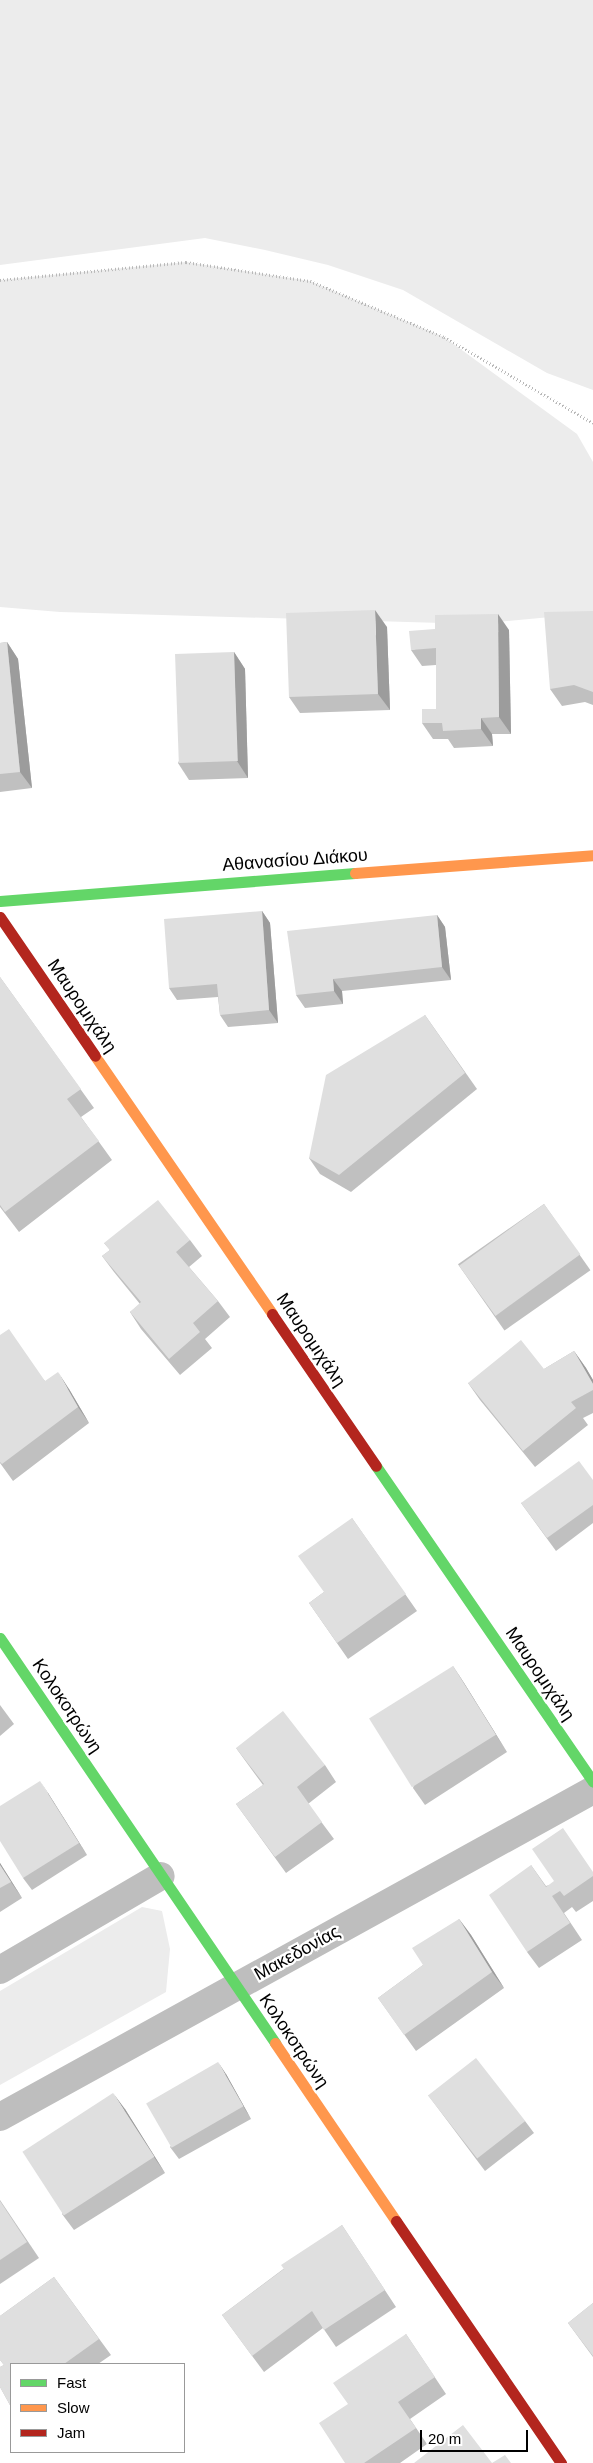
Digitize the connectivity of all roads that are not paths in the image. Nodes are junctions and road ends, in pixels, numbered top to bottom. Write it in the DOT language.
graph roads {
  1 [pos="593,855"];
  2 [pos="0,901"];
  3 [pos="0,917"];
  4 [pos="0,1638"];
  5 [pos="593,1782"];
  6 [pos="593,1790"];
  7 [pos="161,1876"];
  8 [pos="0,1970"];
  9 [pos="236,1987"];
  10 [pos="0,2117"];
  11 [pos="561,2463"];
  1 -- 2 [label="street, Αθανασίου Διάκου"];
  3 -- 5 [label="street, Μαυρομιχάλη"];
  4 -- 7 [label="street, Κολοκοτρώνη"];
  6 -- 9 [label="street, Μακεδονίας"];
  7 -- 8 [label="street"];
  7 -- 9 [label="street, Κολοκοτρώνη"];
  9 -- 10 [label="street, Μακεδονίας"];
  9 -- 11 [label="street, Κολοκοτρώνη"];
}
